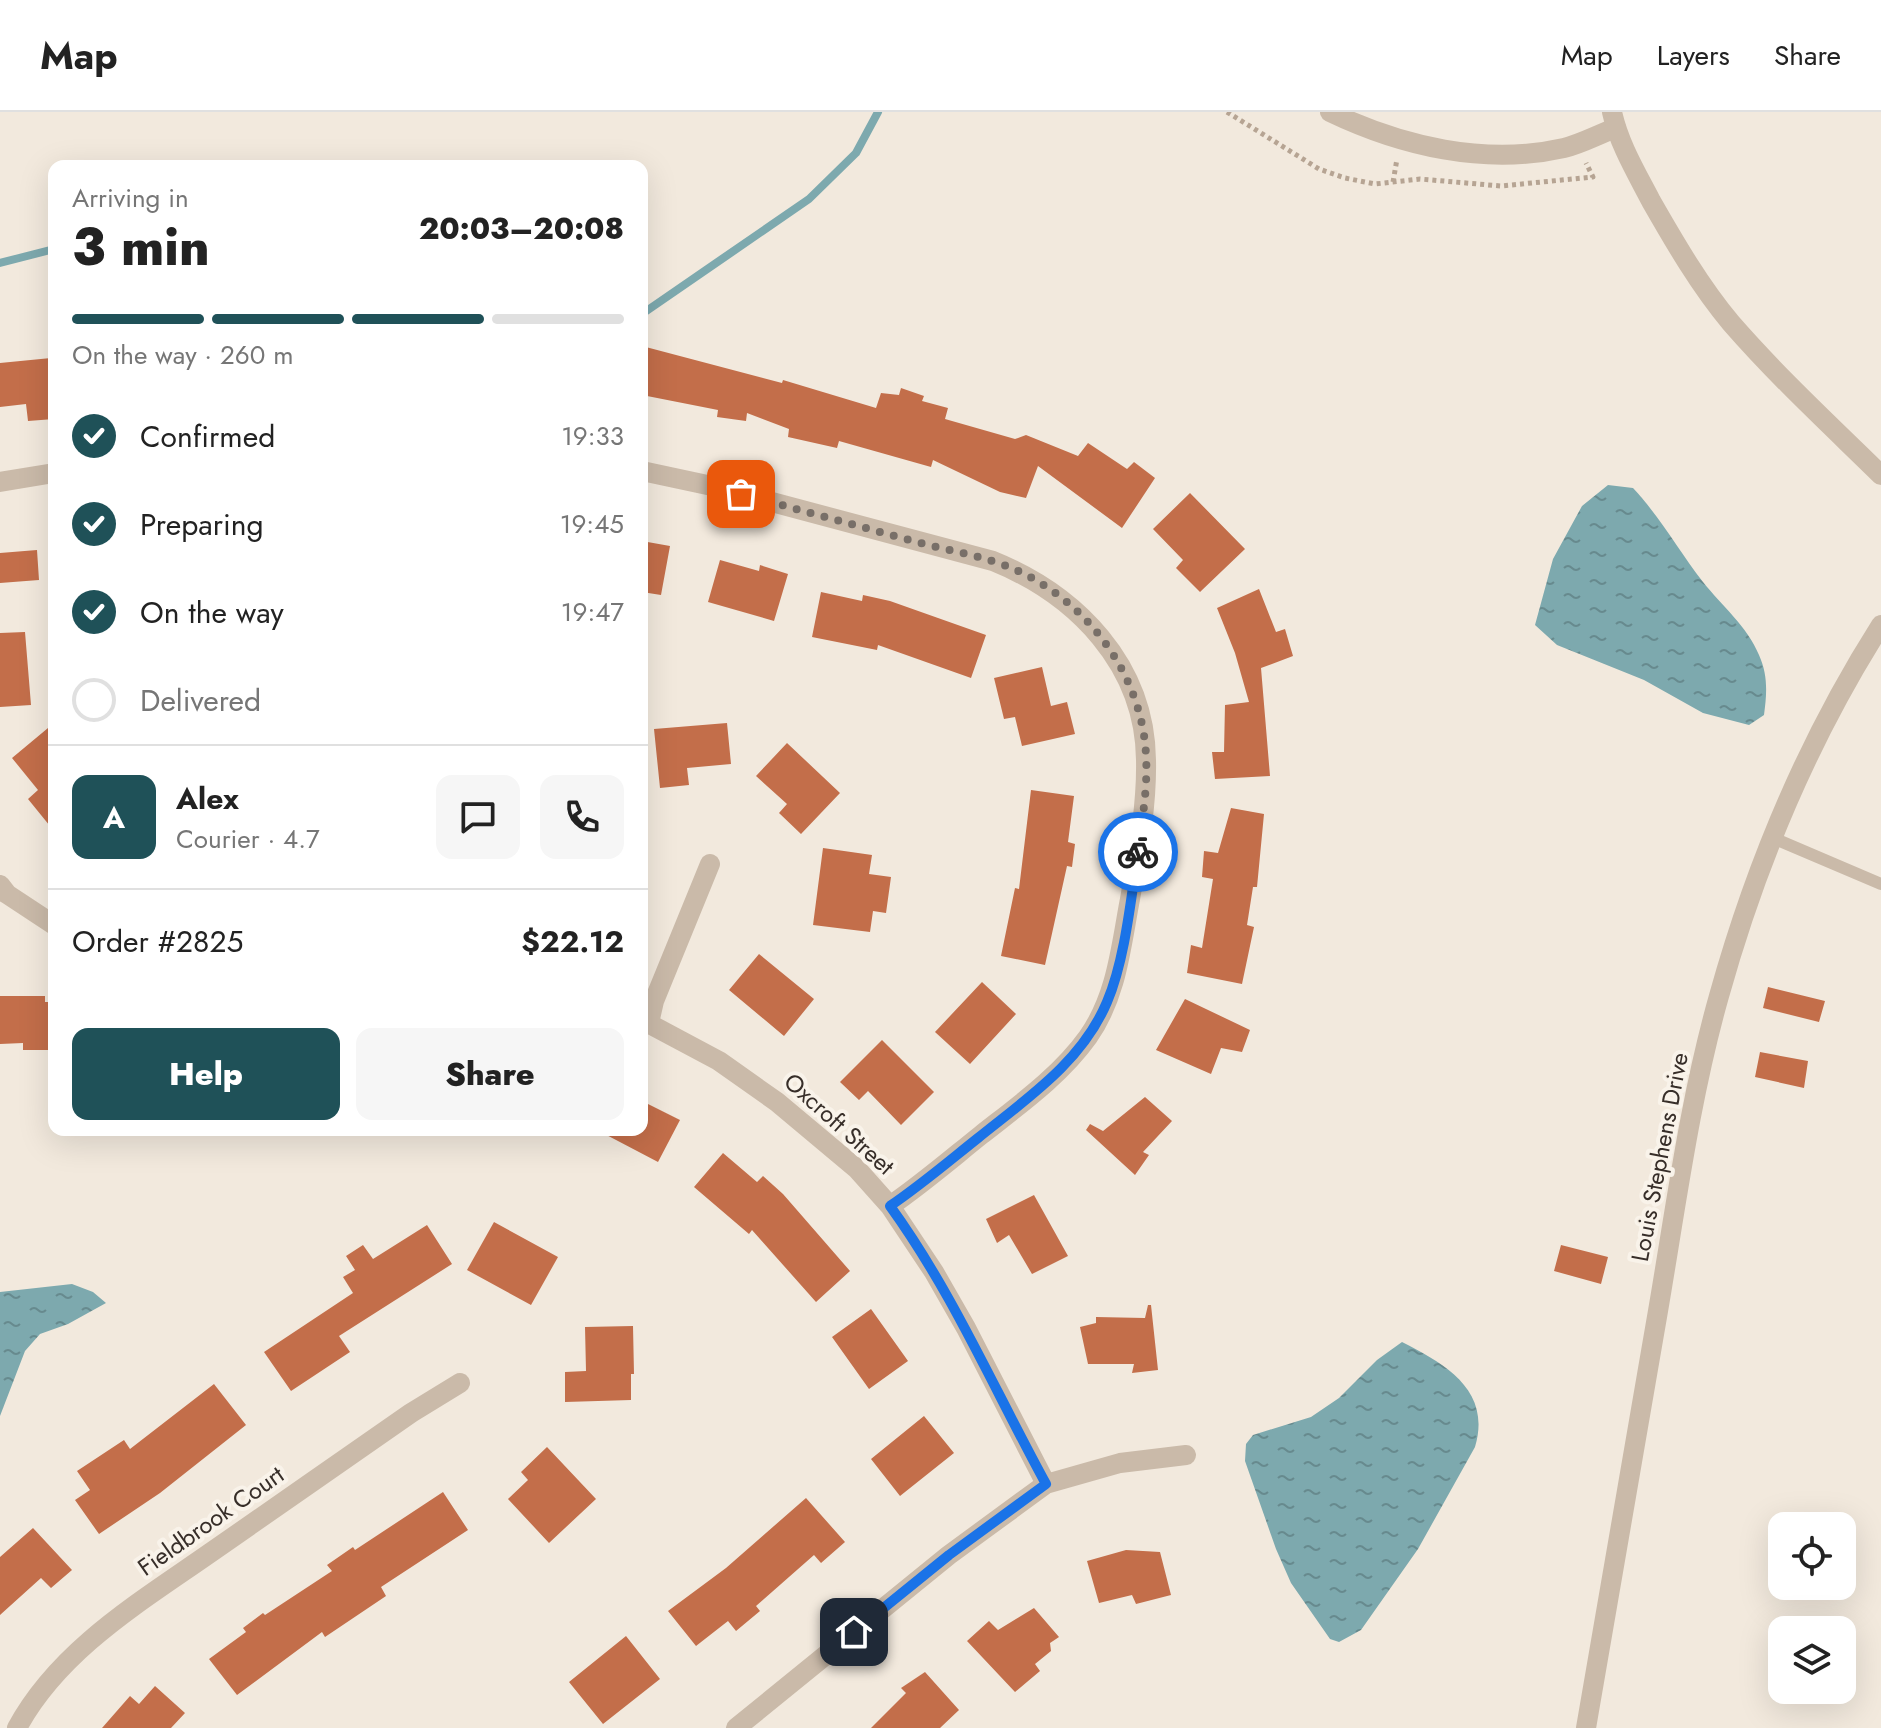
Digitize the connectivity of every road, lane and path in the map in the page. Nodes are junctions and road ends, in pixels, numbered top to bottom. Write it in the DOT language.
graph roads {
  1 [pos="1227,112"];
  2 [pos="1330,112"];
  3 [pos="1614,120"];
  4 [pos="1593,177"];
  5 [pos="648,472"];
  6 [pos="48,474"];
  7 [pos="1881,475"];
  8 [pos="0,482"];
  9 [pos="1881,625"];
  10 [pos="1773,838"];
  11 [pos="710,864"];
  12 [pos="1881,884"];
  13 [pos="2,893"];
  14 [pos="48,921"];
  15 [pos="648,1017"];
  16 [pos="648,1023"];
  17 [pos="890,1206"];
  18 [pos="460,1383"];
  19 [pos="1186,1455"];
  20 [pos="1046,1484"];
  21 [pos="17,1728"];
  22 [pos="736,1728"];
  23 [pos="1586,1728"];
  1 -- 4 [label="path"];
  2 -- 3 [label="street"];
  3 -- 7 [label="street"];
  5 -- 17 [label="street"];
  6 -- 8 [label="street"];
  9 -- 10 [label="street, Louis Stephens Drive"];
  10 -- 12 [label="lane"];
  10 -- 23 [label="street, Louis Stephens Drive"];
  11 -- 15 [label="street"];
  13 -- 14 [label="street"];
  16 -- 17 [label="street, Oxcroft Street"];
  17 -- 20 [label="street, Oxcroft Street"];
  18 -- 21 [label="street, Fieldbrook Court"];
  19 -- 20 [label="street"];
  20 -- 22 [label="street"];
}
